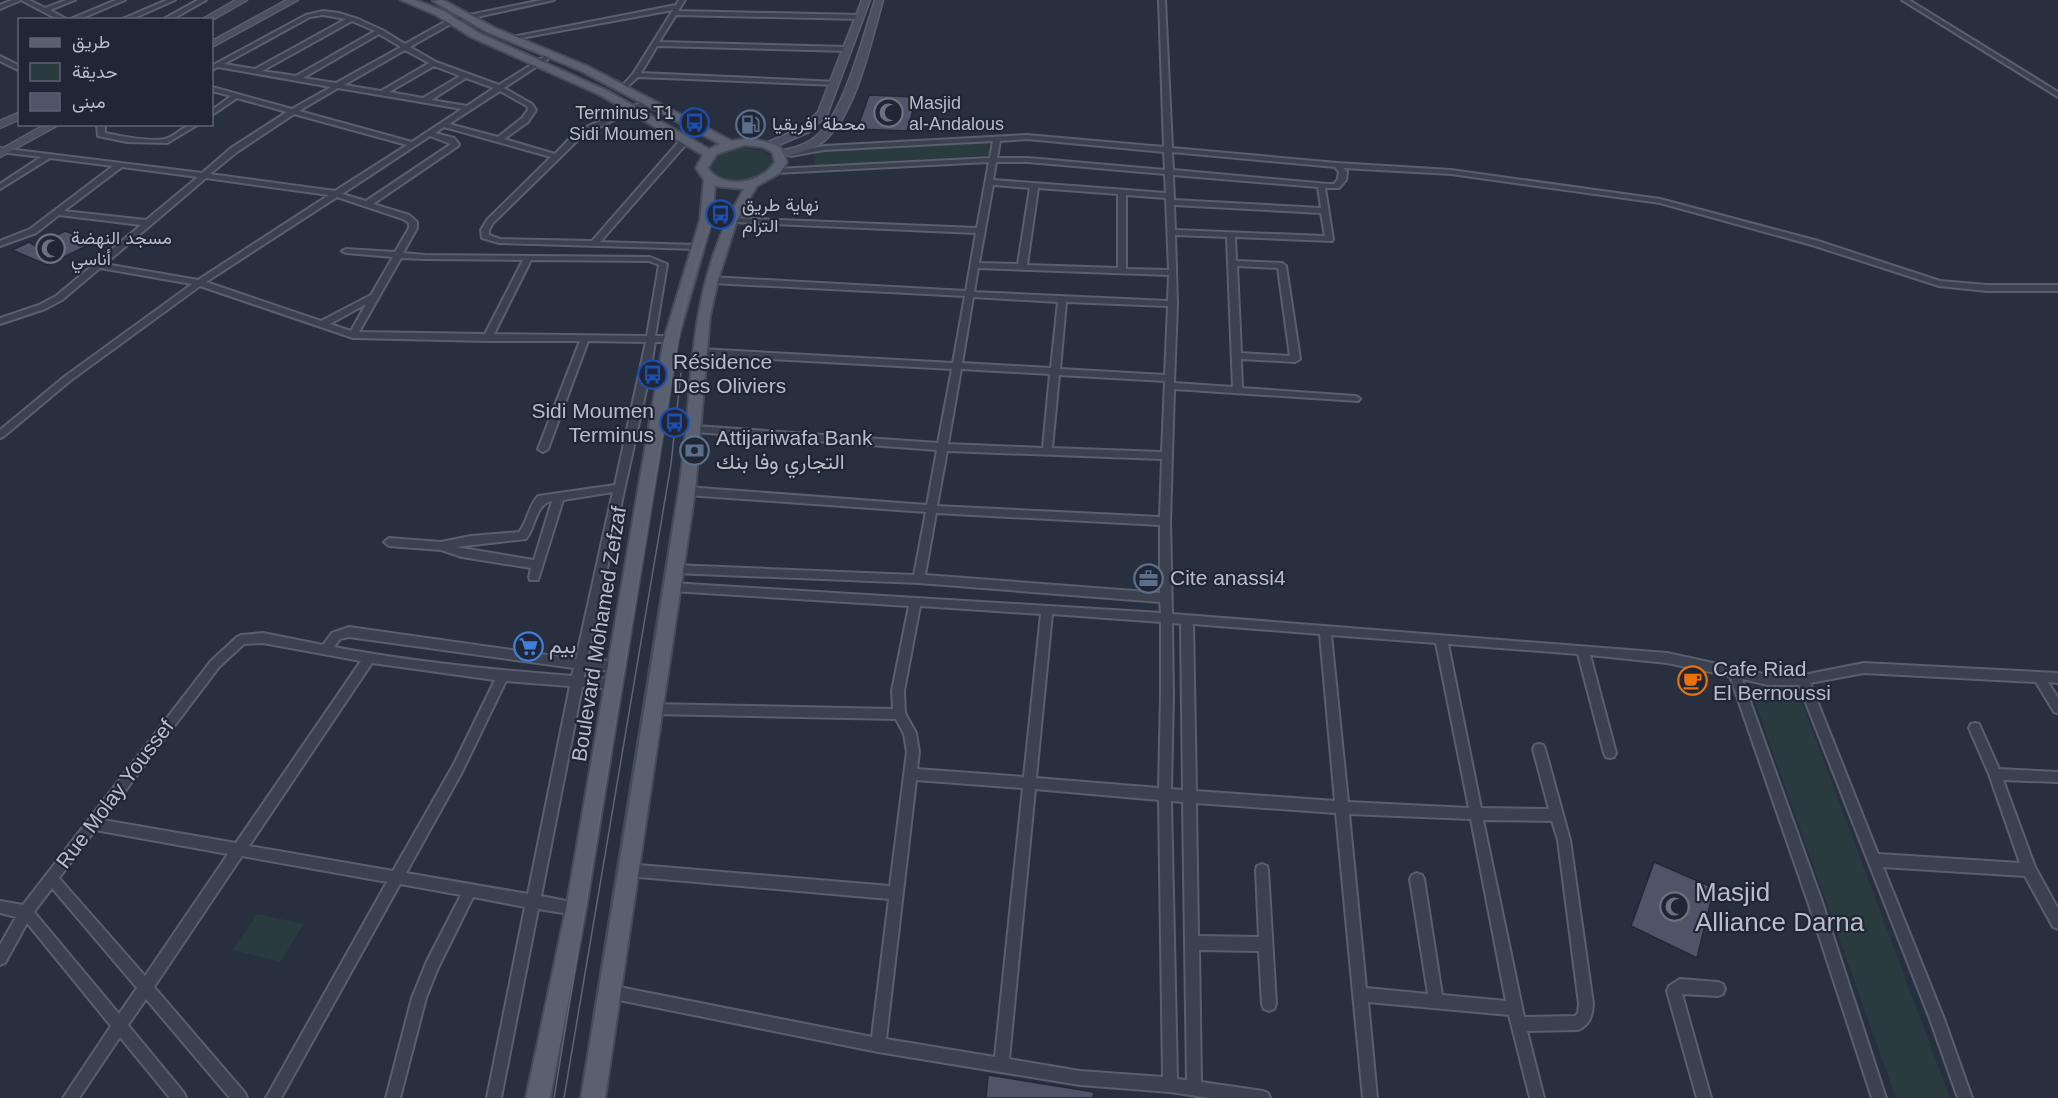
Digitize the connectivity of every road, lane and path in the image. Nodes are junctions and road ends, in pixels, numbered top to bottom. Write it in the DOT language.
graph roads {
  1 [pos="18,0"];
  2 [pos="24,0"];
  3 [pos="72,0"];
  4 [pos="122,0"];
  5 [pos="172,0"];
  6 [pos="203,0"];
  7 [pos="243,0"];
  8 [pos="294,0"];
  9 [pos="406,0"];
  10 [pos="434,0"];
  11 [pos="551,0"];
  12 [pos="682,0"];
  13 [pos="866,0"];
  14 [pos="879,0"];
  15 [pos="1162,0"];
  16 [pos="1905,0"];
  17 [pos="0,7"];
  18 [pos="46,10"];
  19 [pos="676,10"];
  20 [pos="468,15"];
  21 [pos="860,17"];
  22 [pos="61,18"];
  23 [pos="76,18"];
  24 [pos="128,18"];
  25 [pos="169,18"];
  26 [pos="209,18"];
  27 [pos="351,19"];
  28 [pos="452,20"];
  29 [pos="380,31"];
  30 [pos="510,38"];
  31 [pos="213,43"];
  32 [pos="656,44"];
  33 [pos="404,46"];
  34 [pos="848,49"];
  35 [pos="552,54"];
  36 [pos="0,58"];
  37 [pos="538,62"];
  38 [pos="434,63"];
  39 [pos="214,67"];
  40 [pos="18,68"];
  41 [pos="255,72"];
  42 [pos="466,75"];
  43 [pos="636,75"];
  44 [pos="298,78"];
  45 [pos="836,83"];
  46 [pos="337,87"];
  47 [pos="501,87"];
  48 [pos="623,88"];
  49 [pos="213,89"];
  50 [pos="383,93"];
  51 [pos="2058,95"];
  52 [pos="236,96"];
  53 [pos="425,100"];
  54 [pos="647,102"];
  55 [pos="467,108"];
  56 [pos="632,109"];
  57 [pos="295,111"];
  58 [pos="213,112"];
  59 [pos="18,116"];
  60 [pos="442,123"];
  61 [pos="0,125"];
  62 [pos="51,126"];
  63 [pos="101,126"];
  64 [pos="193,126"];
  65 [pos="428,133"];
  66 [pos="997,138"];
  67 [pos="499,140"];
  68 [pos="685,140"];
  69 [pos="412,144"];
  70 [pos="730,144"];
  71 [pos="821,144"];
  72 [pos="1168,148"];
  73 [pos="2,152"];
  74 [pos="777,152"];
  75 [pos="709,154"];
  76 [pos="46,156"];
  77 [pos="555,156"];
  78 [pos="992,159"];
  79 [pos="120,165"];
  80 [pos="1338,165"];
  81 [pos="776,171"];
  82 [pos="1168,172"];
  83 [pos="203,176"];
  84 [pos="710,179"];
  85 [pos="988,182"];
  86 [pos="753,183"];
  87 [pos="1321,185"];
  88 [pos="1034,186"];
  89 [pos="0,187"];
  90 [pos="1122,192"];
  91 [pos="336,194"];
  92 [pos="1169,199"];
  93 [pos="369,203"];
  94 [pos="1325,211"];
  95 [pos="58,213"];
  96 [pos="731,220"];
  97 [pos="149,223"];
  98 [pos="981,231"];
  99 [pos="1171,232"];
  100 [pos="1231,235"];
  101 [pos="0,243"];
  102 [pos="594,244"];
  103 [pos="697,247"];
  104 [pos="346,251"];
  105 [pos="399,255"];
  106 [pos="528,258"];
  107 [pos="1232,263"];
  108 [pos="99,265"];
  109 [pos="974,265"];
  110 [pos="1022,267"];
  111 [pos="1122,271"];
  112 [pos="1173,273"];
  113 [pos="711,280"];
  114 [pos="200,283"];
  115 [pos="2058,288"];
  116 [pos="969,293"];
  117 [pos="373,297"];
  118 [pos="1062,300"];
  119 [pos="1173,304"];
  120 [pos="0,321"];
  121 [pos="321,325"];
  122 [pos="353,335"];
  123 [pos="488,338"];
  124 [pos="585,338"];
  125 [pos="651,338"];
  126 [pos="671,339"];
  127 [pos="700,352"];
  128 [pos="1236,356"];
  129 [pos="956,367"];
  130 [pos="1056,373"];
  131 [pos="1169,382"];
  132 [pos="1238,391"];
  133 [pos="1355,399"];
  134 [pos="694,429"];
  135 [pos="0,435"];
  136 [pos="942,447"];
  137 [pos="543,449"];
  138 [pos="1047,452"];
  139 [pos="1166,456"];
  140 [pos="618,488"];
  141 [pos="687,491"];
  142 [pos="559,496"];
  143 [pos="930,509"];
  144 [pos="1165,521"];
  145 [pos="389,542"];
  146 [pos="441,546"];
  147 [pos="538,565"];
  148 [pos="675,569"];
  149 [pos="534,577"];
  150 [pos="919,579"];
  151 [pos="672,587"];
  152 [pos="1165,598"];
  153 [pos="915,602"];
  154 [pos="1047,610"];
  155 [pos="1165,618"];
  156 [pos="1187,621"];
  157 [pos="1325,631"];
  158 [pos="1441,639"];
  159 [pos="325,650"];
  160 [pos="1583,650"];
  161 [pos="369,658"];
  162 [pos="581,664"];
  163 [pos="618,666"];
  164 [pos="1734,672"];
  165 [pos="503,676"];
  166 [pos="2039,677"];
  167 [pos="2058,678"];
  168 [pos="1803,680"];
  169 [pos="577,681"];
  170 [pos="614,684"];
  171 [pos="2058,708"];
  172 [pos="653,709"];
  173 [pos="899,714"];
  174 [pos="1975,728"];
  175 [pos="1539,749"];
  176 [pos="1610,753"];
  177 [pos="910,774"];
  178 [pos="1995,774"];
  179 [pos="2058,777"];
  180 [pos="1030,783"];
  181 [pos="1165,793"];
  182 [pos="1190,796"];
  183 [pos="1342,807"];
  184 [pos="1557,814"];
  185 [pos="1477,815"];
  186 [pos="92,824"];
  187 [pos="240,851"];
  188 [pos="1874,860"];
  189 [pos="627,870"];
  190 [pos="1262,870"];
  191 [pos="2029,870"];
  192 [pos="398,876"];
  193 [pos="51,878"];
  194 [pos="1416,879"];
  195 [pos="470,890"];
  196 [pos="896,893"];
  197 [pos="534,901"];
  198 [pos="0,907"];
  199 [pos="576,909"];
  200 [pos="26,912"];
  201 [pos="2058,922"];
  202 [pos="1192,943"];
  203 [pos="1265,944"];
  204 [pos="0,958"];
  205 [pos="147,987"];
  206 [pos="1718,989"];
  207 [pos="609,992"];
  208 [pos="1360,994"];
  209 [pos="1436,1001"];
  210 [pos="1269,1004"];
  211 [pos="1515,1009"];
  212 [pos="121,1023"];
  213 [pos="1518,1024"];
  214 [pos="878,1045"];
  215 [pos="1001,1065"];
  216 [pos="1170,1085"];
  217 [pos="1194,1089"];
  218 [pos="70,1098"];
  219 [pos="179,1098"];
  220 [pos="240,1098"];
  221 [pos="273,1098"];
  222 [pos="393,1098"];
  223 [pos="494,1098"];
  224 [pos="538,1098"];
  225 [pos="593,1098"];
  226 [pos="1263,1098"];
  227 [pos="1370,1098"];
  228 [pos="1537,1098"];
  229 [pos="1704,1098"];
  230 [pos="1880,1098"];
  231 [pos="1965,1098"];
  1 -- 17 [label="street"];
  2 -- 18 [label="street"];
  3 -- 18 [label="street"];
  4 -- 23 [label="street"];
  5 -- 24 [label="street"];
  6 -- 25 [label="street"];
  7 -- 26 [label="street"];
  8 -- 31 [label="street"];
  9 -- 28 [label="main road"];
  10 -- 20 [label="main road"];
  11 -- 20 [label="street"];
  12 -- 19 [label="street"];
  13 -- 21 [label="street"];
  14 -- 71 [label="street"];
  15 -- 72 [label="street"];
  16 -- 51 [label="street"];
  18 -- 22 [label="street"];
  19 -- 21 [label="street"];
  19 -- 30 [label="street"];
  19 -- 32 [label="street"];
  20 -- 28 [label="street"];
  20 -- 30 [label="main road"];
  21 -- 34 [label="street"];
  27 -- 29 [label="street"];
  27 -- 39 [label="street"];
  27 -- 41 [label="street"];
  28 -- 33 [label="street"];
  28 -- 37 [label="main road"];
  29 -- 33 [label="street"];
  29 -- 44 [label="street"];
  30 -- 35 [label="main road"];
  32 -- 34 [label="street"];
  32 -- 43 [label="street"];
  33 -- 38 [label="street"];
  33 -- 46 [label="street"];
  34 -- 45 [label="street"];
  35 -- 37 [label="street"];
  35 -- 48 [label="main road"];
  36 -- 40 [label="street"];
  37 -- 47 [label="street"];
  37 -- 56 [label="main road"];
  38 -- 42 [label="street"];
  38 -- 50 [label="street"];
  39 -- 41 [label="street"];
  41 -- 44 [label="street"];
  42 -- 47 [label="street"];
  42 -- 53 [label="street"];
  43 -- 45 [label="street"];
  43 -- 48 [label="street"];
  44 -- 46 [label="street"];
  45 -- 74 [label="street"];
  46 -- 50 [label="street"];
  46 -- 57 [label="street"];
  47 -- 55 [label="street"];
  47 -- 67 [label="street"];
  48 -- 54 [label="main road"];
  49 -- 52 [label="street"];
  50 -- 53 [label="street"];
  52 -- 57 [label="street"];
  52 -- 58 [label="street"];
  53 -- 55 [label="street"];
  54 -- 56 [label="street"];
  54 -- 70 [label="main road"];
  55 -- 60 [label="street"];
  56 -- 68 [label="main road"];
  56 -- 77 [label="street"];
  57 -- 69 [label="street"];
  57 -- 83 [label="street"];
  59 -- 61 [label="street"];
  60 -- 65 [label="street"];
  60 -- 67 [label="street"];
  62 -- 73 [label="street"];
  63 -- 64 [label="street"];
  65 -- 69 [label="street"];
  65 -- 93 [label="street"];
  66 -- 71 [label="street"];
  66 -- 72 [label="street"];
  66 -- 78 [label="street"];
  67 -- 77 [label="street"];
  68 -- 75 [label="main road"];
  68 -- 102 [label="street"];
  69 -- 91 [label="street"];
  70 -- 74 [label="main road"];
  70 -- 75 [label="main road"];
  71 -- 74 [label="street"];
  72 -- 80 [label="street"];
  72 -- 82 [label="street"];
  73 -- 76 [label="street"];
  74 -- 81 [label="main road"];
  75 -- 84 [label="main road, Boulevard Mohamed Zefzaf"];
  76 -- 79 [label="street"];
  76 -- 89 [label="street"];
  77 -- 102 [label="street"];
  78 -- 81 [label="street"];
  78 -- 82 [label="street"];
  78 -- 85 [label="street"];
  79 -- 83 [label="street"];
  79 -- 95 [label="street"];
  80 -- 87 [label="street"];
  80 -- 115 [label="street"];
  81 -- 86 [label="main road"];
  82 -- 87 [label="street"];
  82 -- 92 [label="street"];
  83 -- 91 [label="street"];
  83 -- 97 [label="street"];
  84 -- 86 [label="main road"];
  84 -- 103 [label="main road, Boulevard Mohamed Zefzaf"];
  85 -- 88 [label="street"];
  85 -- 98 [label="street"];
  86 -- 96 [label="main road"];
  87 -- 94 [label="street"];
  88 -- 90 [label="street"];
  88 -- 110 [label="street"];
  90 -- 92 [label="street"];
  90 -- 111 [label="street"];
  91 -- 93 [label="street"];
  91 -- 114 [label="street"];
  92 -- 94 [label="street"];
  92 -- 99 [label="street"];
  93 -- 105 [label="street"];
  94 -- 100 [label="street"];
  95 -- 97 [label="street"];
  95 -- 101 [label="street"];
  96 -- 98 [label="street"];
  96 -- 113 [label="main road"];
  97 -- 108 [label="street"];
  98 -- 109 [label="street"];
  99 -- 100 [label="street"];
  99 -- 112 [label="street"];
  100 -- 107 [label="street"];
  102 -- 103 [label="street"];
  103 -- 126 [label="main road, Boulevard Mohamed Zefzaf"];
  104 -- 105 [label="street"];
  105 -- 106 [label="street"];
  105 -- 117 [label="street"];
  106 -- 123 [label="street"];
  106 -- 125 [label="street"];
  107 -- 128 [label="street"];
  107 -- 128 [label="street"];
  108 -- 114 [label="street"];
  108 -- 120 [label="street"];
  109 -- 110 [label="street"];
  109 -- 116 [label="street"];
  110 -- 111 [label="street"];
  111 -- 112 [label="street"];
  112 -- 119 [label="street"];
  113 -- 116 [label="street"];
  113 -- 127 [label="main road"];
  114 -- 121 [label="street"];
  114 -- 135 [label="street"];
  116 -- 118 [label="street"];
  116 -- 129 [label="street"];
  117 -- 121 [label="street"];
  117 -- 122 [label="street"];
  118 -- 119 [label="street"];
  118 -- 130 [label="street"];
  119 -- 131 [label="street"];
  121 -- 122 [label="street"];
  122 -- 123 [label="street"];
  123 -- 124 [label="street"];
  124 -- 125 [label="street"];
  124 -- 137 [label="street"];
  125 -- 126 [label="street"];
  125 -- 140 [label="street"];
  126 -- 163 [label="main road, Boulevard Mohamed Zefzaf"];
  127 -- 129 [label="street"];
  127 -- 134 [label="main road"];
  128 -- 132 [label="street"];
  129 -- 130 [label="street"];
  129 -- 136 [label="street"];
  130 -- 131 [label="street"];
  130 -- 138 [label="street"];
  131 -- 132 [label="street"];
  131 -- 139 [label="street"];
  132 -- 133 [label="street"];
  134 -- 136 [label="street"];
  134 -- 141 [label="main road"];
  136 -- 138 [label="street"];
  136 -- 143 [label="street"];
  138 -- 139 [label="street"];
  139 -- 144 [label="street"];
  140 -- 142 [label="street"];
  140 -- 162 [label="street"];
  141 -- 143 [label="street"];
  141 -- 148 [label="main road"];
  142 -- 146 [label="street"];
  142 -- 147 [label="street"];
  143 -- 144 [label="street"];
  143 -- 150 [label="street"];
  144 -- 152 [label="street"];
  145 -- 146 [label="street"];
  146 -- 147 [label="street"];
  147 -- 149 [label="street"];
  148 -- 150 [label="street"];
  148 -- 151 [label="main road"];
  150 -- 152 [label="street"];
  151 -- 153 [label="street"];
  151 -- 172 [label="main road"];
  152 -- 155 [label="street"];
  153 -- 154 [label="street"];
  153 -- 173 [label="street"];
  154 -- 155 [label="street"];
  154 -- 180 [label="street"];
  155 -- 156 [label="street"];
  155 -- 181 [label="street"];
  156 -- 157 [label="street"];
  156 -- 182 [label="street"];
  157 -- 158 [label="street"];
  157 -- 183 [label="street"];
  158 -- 160 [label="street"];
  158 -- 185 [label="street"];
  159 -- 161 [label="street"];
  159 -- 162 [label="street"];
  159 -- 186 [label="street, Rue Molay Youssef"];
  160 -- 164 [label="street"];
  160 -- 176 [label="street"];
  161 -- 165 [label="street"];
  161 -- 187 [label="street"];
  162 -- 163 [label="street"];
  162 -- 169 [label="street"];
  163 -- 170 [label="main road, Boulevard Mohamed Zefzaf"];
  164 -- 168 [label="street"];
  164 -- 230 [label="street"];
  165 -- 169 [label="street"];
  165 -- 192 [label="street"];
  166 -- 167 [label="street"];
  166 -- 168 [label="street"];
  166 -- 171 [label="street"];
  168 -- 188 [label="street"];
  169 -- 170 [label="street"];
  169 -- 197 [label="street"];
  170 -- 199 [label="main road, Boulevard Mohamed Zefzaf"];
  172 -- 173 [label="street"];
  172 -- 189 [label="main road"];
  173 -- 177 [label="street"];
  174 -- 178 [label="street"];
  175 -- 184 [label="street"];
  177 -- 180 [label="street"];
  177 -- 196 [label="street"];
  178 -- 179 [label="street"];
  178 -- 191 [label="street"];
  180 -- 181 [label="street"];
  180 -- 215 [label="street"];
  181 -- 182 [label="street"];
  181 -- 216 [label="street"];
  182 -- 183 [label="street"];
  182 -- 202 [label="street"];
  183 -- 185 [label="street"];
  183 -- 208 [label="street"];
  184 -- 185 [label="street"];
  184 -- 213 [label="street"];
  185 -- 211 [label="street"];
  186 -- 187 [label="street"];
  186 -- 193 [label="street, Rue Molay Youssef"];
  187 -- 192 [label="street"];
  187 -- 205 [label="street"];
  188 -- 191 [label="street"];
  188 -- 231 [label="street"];
  189 -- 196 [label="street"];
  189 -- 207 [label="main road"];
  190 -- 203 [label="street"];
  191 -- 201 [label="street"];
  192 -- 195 [label="street"];
  192 -- 221 [label="street"];
  193 -- 200 [label="street, Rue Molay Youssef"];
  193 -- 205 [label="street"];
  194 -- 209 [label="street"];
  195 -- 197 [label="street"];
  195 -- 222 [label="street"];
  196 -- 214 [label="street"];
  197 -- 199 [label="street"];
  197 -- 223 [label="street"];
  198 -- 200 [label="street"];
  199 -- 224 [label="main road, Boulevard Mohamed Zefzaf"];
  200 -- 204 [label="street, Rue Molay Youssef"];
  200 -- 212 [label="street"];
  202 -- 203 [label="street"];
  202 -- 217 [label="street"];
  203 -- 210 [label="street"];
  205 -- 212 [label="street"];
  205 -- 220 [label="street"];
  206 -- 229 [label="street"];
  207 -- 214 [label="street"];
  207 -- 225 [label="main road"];
  208 -- 209 [label="street"];
  208 -- 227 [label="street"];
  209 -- 211 [label="street"];
  211 -- 213 [label="street"];
  212 -- 218 [label="street"];
  212 -- 219 [label="street"];
  213 -- 228 [label="street"];
  214 -- 215 [label="street"];
  215 -- 216 [label="street"];
  216 -- 217 [label="street"];
  217 -- 226 [label="street"];
}
